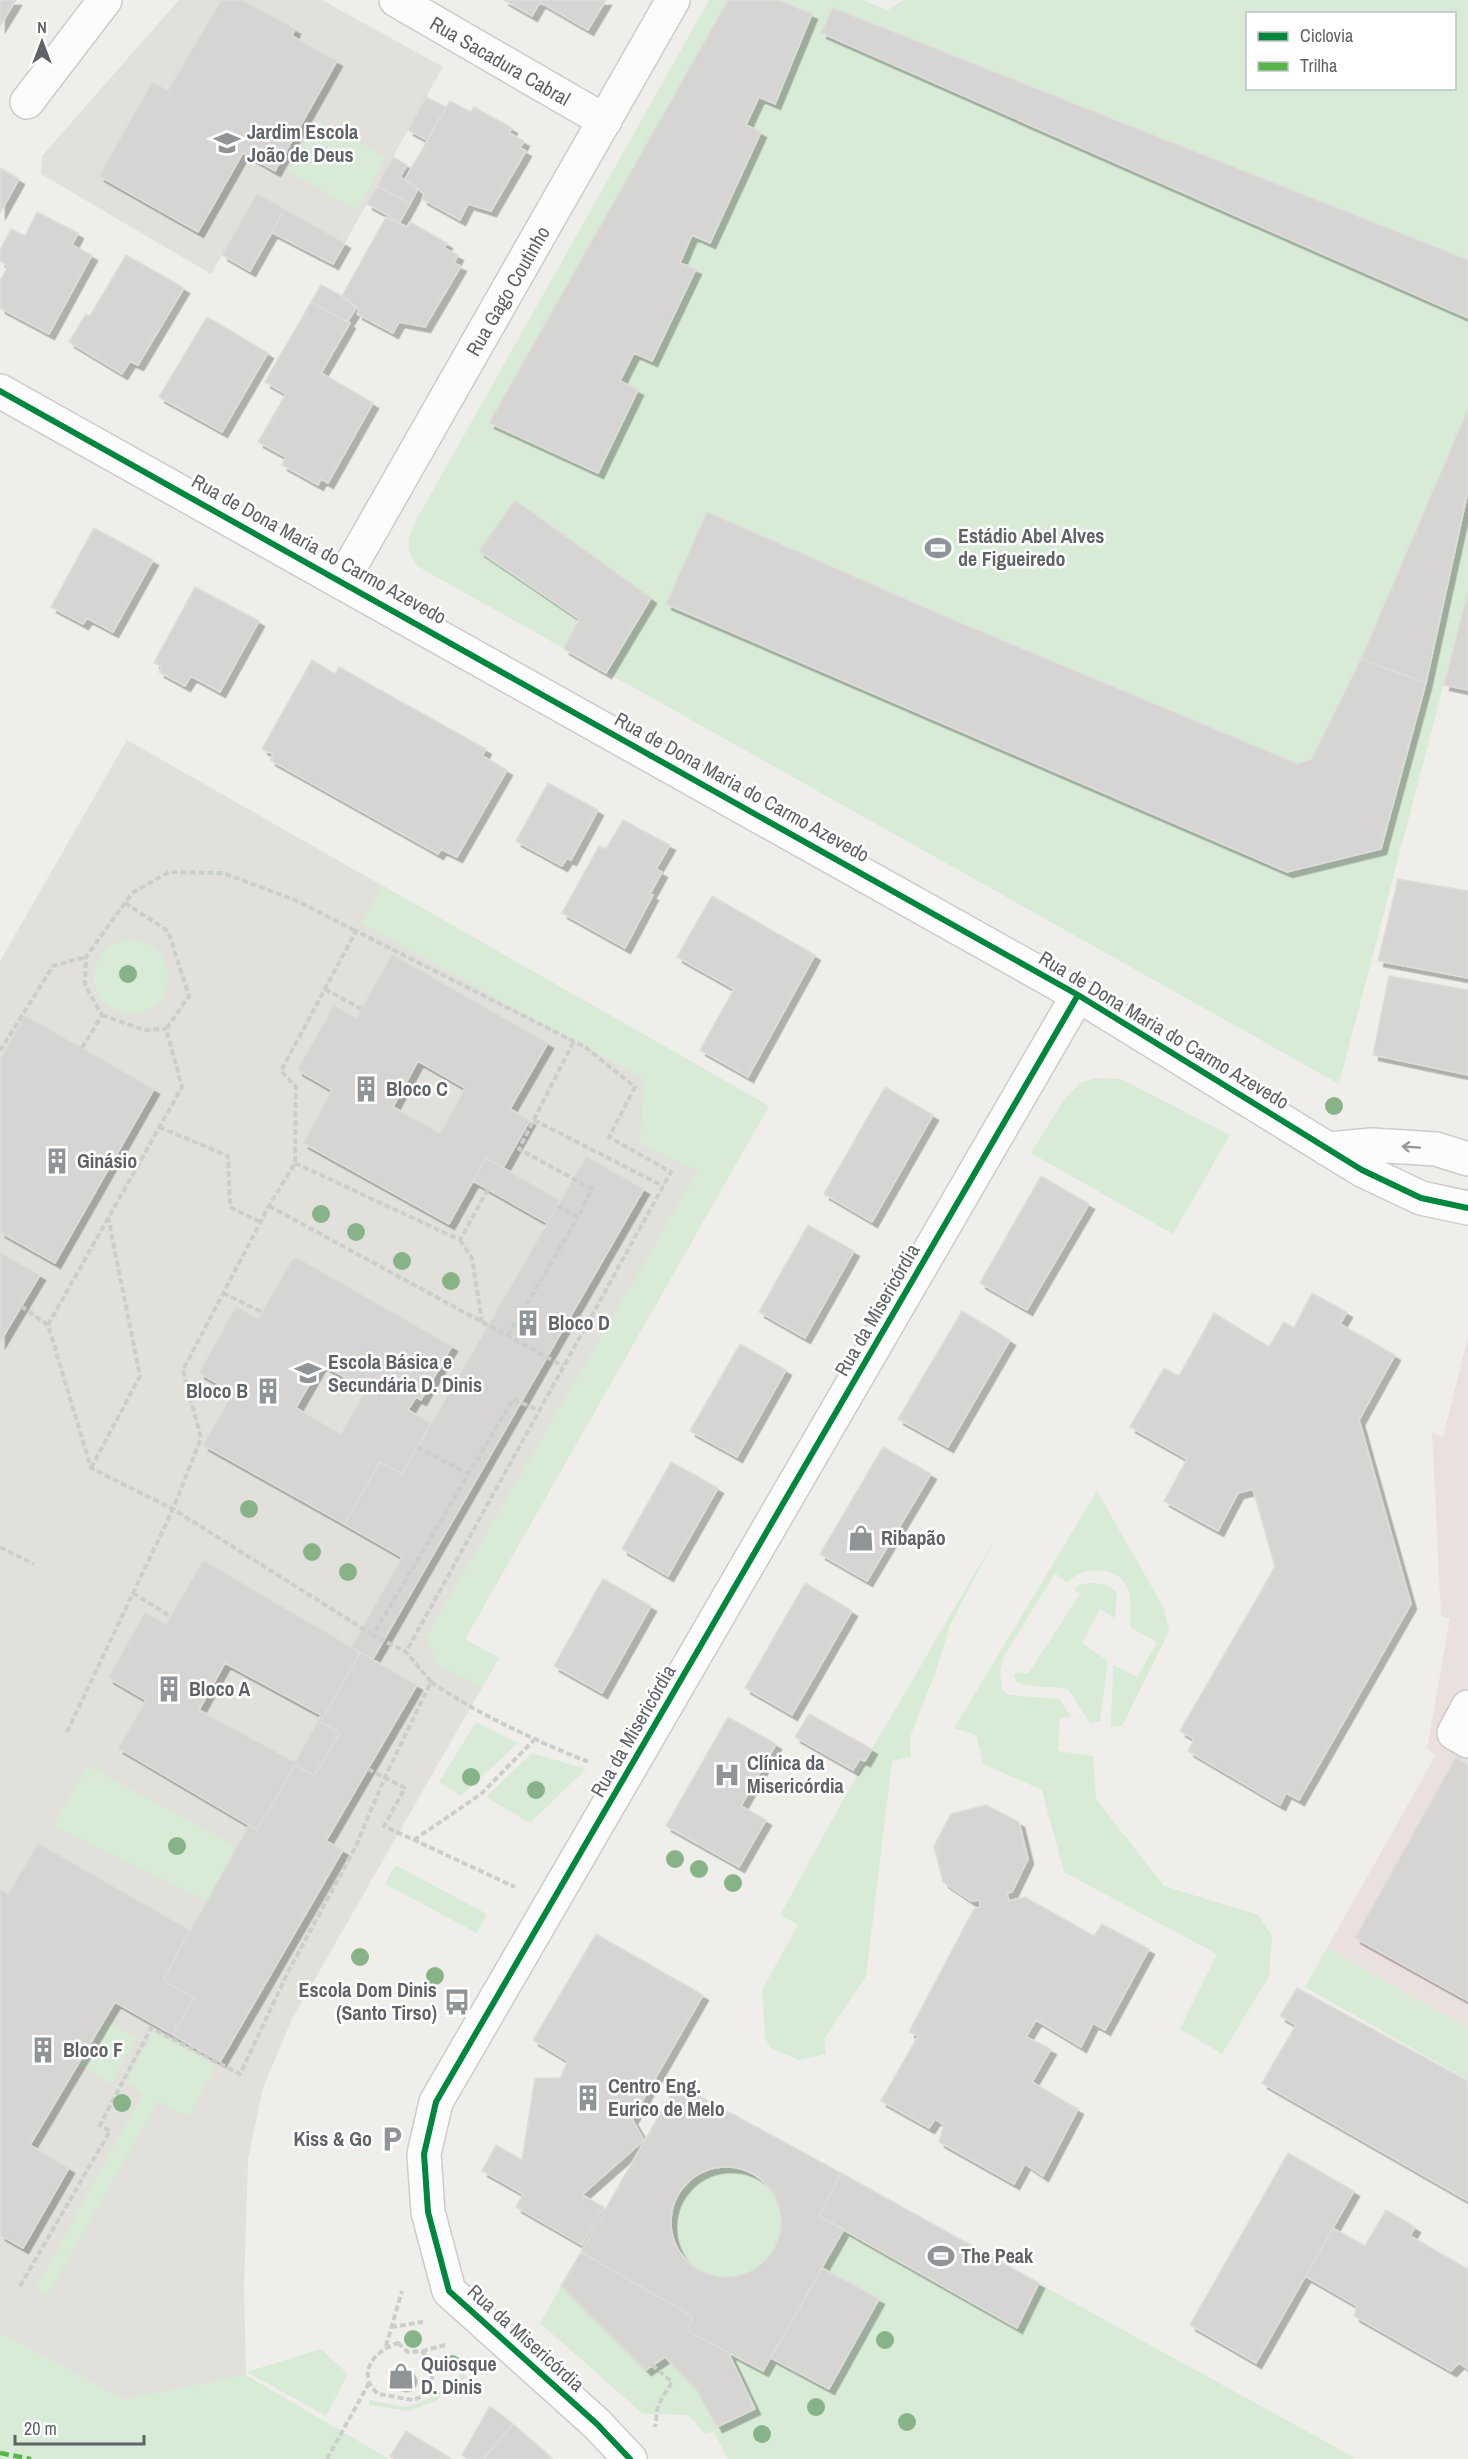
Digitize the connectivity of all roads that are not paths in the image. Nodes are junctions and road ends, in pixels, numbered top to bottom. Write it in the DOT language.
graph roads {
  1 [pos="105,0"];
  2 [pos="396,0"];
  3 [pos="673,0"];
  4 [pos="27,102"];
  5 [pos="605,121"];
  6 [pos="0,391"];
  7 [pos="342,581"];
  8 [pos="1078,994"];
  9 [pos="1327,1149"];
  10 [pos="1468,1159"];
  11 [pos="1468,1208"];
  12 [pos="1468,1707"];
  13 [pos="1468,1741"];
  14 [pos="630,2459"];
  1 -- 4 [label="street"];
  2 -- 5 [label="street, Rua Sacadura Cabral"];
  3 -- 5 [label="street, Rua Gago Coutinho"];
  5 -- 7 [label="street, Rua Gago Coutinho"];
  6 -- 7 [label="street, Rua de Dona Maria do Carmo Azevedo"];
  7 -- 8 [label="street, Rua de Dona Maria do Carmo Azevedo"];
  8 -- 9 [label="street, Rua de Dona Maria do Carmo Azevedo"];
  8 -- 14 [label="street, Rua da Misericórdia"];
  10 -- 9 [label="street, one-way"];
  9 -- 11 [label="street, Rua de Dona Maria do Carmo Azevedo"];
  12 -- 13 [label="street"];
}
